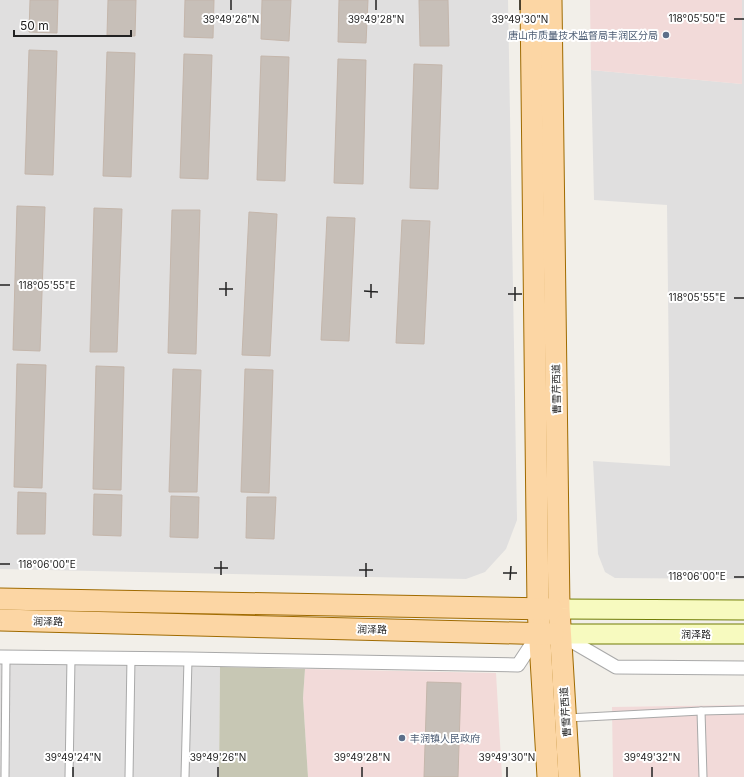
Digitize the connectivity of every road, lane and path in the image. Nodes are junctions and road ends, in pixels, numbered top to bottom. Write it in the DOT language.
graph roads {
  1 [pos="531,0"];
  2 [pos="551,0"];
  3 [pos="0,599"];
  4 [pos="538,608"];
  5 [pos="559,609"];
  6 [pos="744,610"];
  7 [pos="0,620"];
  8 [pos="549,634"];
  9 [pos="744,634"];
  10 [pos="3,657"];
  11 [pos="72,658"];
  12 [pos="131,658"];
  13 [pos="188,659"];
  14 [pos="744,668"];
  15 [pos="744,710"];
  16 [pos="700,711"];
  17 [pos="565,718"];
  18 [pos="5,777"];
  19 [pos="69,777"];
  20 [pos="128,777"];
  21 [pos="185,777"];
  22 [pos="548,777"];
  23 [pos="569,777"];
  24 [pos="703,777"];
  1 -- 4 [label="main road, 曹雪芹西道"];
  2 -- 5 [label="main road, 曹雪芹西道"];
  3 -- 4 [label="main road"];
  4 -- 5 [label="main road"];
  4 -- 8 [label="main road, 曹雪芹西道"];
  5 -- 6 [label="main road"];
  5 -- 8 [label="main road, 曹雪芹西道"];
  7 -- 8 [label="main road, 润泽路"];
  8 -- 9 [label="main road, 润泽路"];
  8 -- 13 [label="street"];
  8 -- 14 [label="street"];
  8 -- 17 [label="main road, 曹雪芹西道"];
  8 -- 22 [label="main road, 曹雪芹西道"];
  10 -- 11 [label="street"];
  10 -- 18 [label="lane"];
  11 -- 12 [label="street"];
  11 -- 19 [label="lane"];
  12 -- 13 [label="street"];
  12 -- 20 [label="lane"];
  13 -- 21 [label="lane"];
  15 -- 16 [label="lane"];
  16 -- 17 [label="lane"];
  16 -- 24 [label="lane"];
  17 -- 23 [label="main road, 曹雪芹西道"];
}
